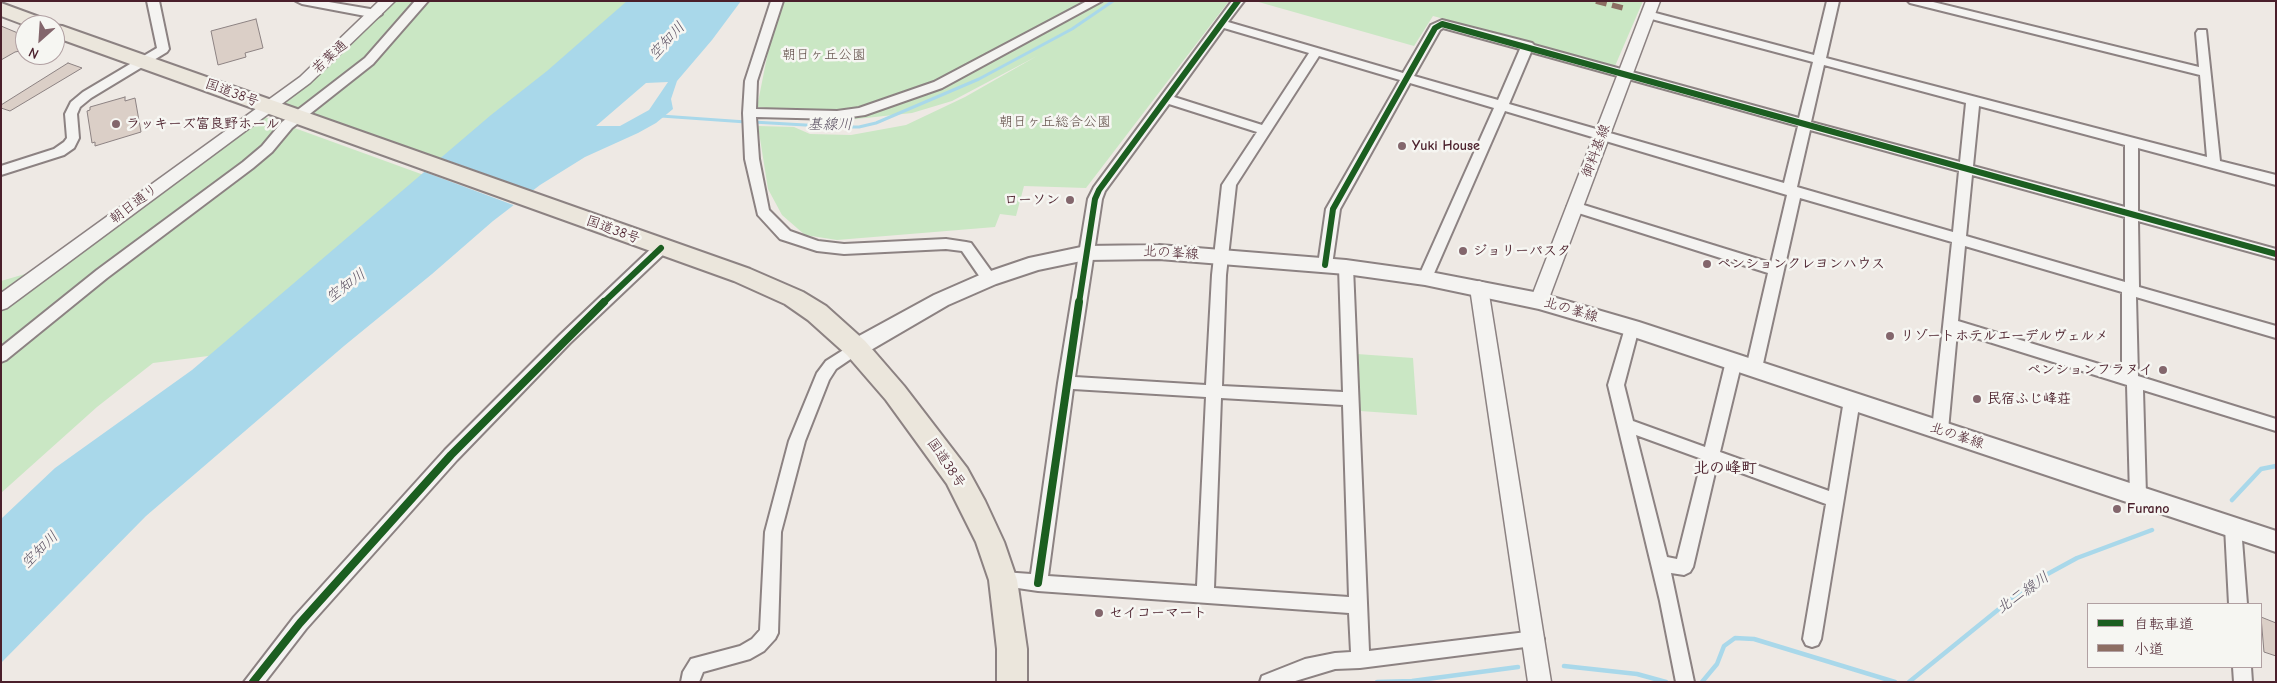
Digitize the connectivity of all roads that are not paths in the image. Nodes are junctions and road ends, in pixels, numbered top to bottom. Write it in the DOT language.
graph roads {
  1 [pos="153,1"];
  2 [pos="302,1"];
  3 [pos="388,1"];
  4 [pos="422,1"];
  5 [pos="777,1"];
  6 [pos="1096,1"];
  7 [pos="1238,1"];
  8 [pos="1833,1"];
  9 [pos="1914,1"];
  10 [pos="1651,8"];
  11 [pos="1,9"];
  12 [pos="376,14"];
  13 [pos="17,15"];
  14 [pos="1222,24"];
  15 [pos="2202,32"];
  16 [pos="65,33"];
  17 [pos="1528,46"];
  18 [pos="1316,51"];
  19 [pos="1820,60"];
  20 [pos="144,61"];
  21 [pos="2206,73"];
  22 [pos="1625,74"];
  23 [pos="1407,78"];
  24 [pos="1167,99"];
  25 [pos="1973,100"];
  26 [pos="1500,105"];
  27 [pos="267,106"];
  28 [pos="749,112"];
  29 [pos="301,118"];
  30 [pos="1806,124"];
  31 [pos="1265,130"];
  32 [pos="1602,134"];
  33 [pos="2131,141"];
  34 [pos="2214,163"];
  35 [pos="1967,168"];
  36 [pos="1,172"];
  37 [pos="2276,180"];
  38 [pos="1791,192"];
  39 [pos="1574,207"];
  40 [pos="2133,215"];
  41 [pos="1959,240"];
  42 [pos="652,245"];
  43 [pos="1086,254"];
  44 [pos="2276,254"];
  45 [pos="1222,256"];
  46 [pos="1336,266"];
  47 [pos="1776,270"];
  48 [pos="1425,278"];
  49 [pos="989,280"];
  50 [pos="1479,288"];
  51 [pos="2130,290"];
  52 [pos="1539,301"];
  53 [pos="1,302"];
  54 [pos="1950,324"];
  55 [pos="1632,328"];
  56 [pos="2276,332"];
  57 [pos="856,348"];
  58 [pos="1,356"];
  59 [pos="1734,361"];
  60 [pos="1754,368"];
  61 [pos="2132,380"];
  62 [pos="1066,383"];
  63 [pos="1213,392"];
  64 [pos="1350,399"];
  65 [pos="1852,400"];
  66 [pos="1626,425"];
  67 [pos="2276,425"];
  68 [pos="1940,430"];
  69 [pos="1711,456"];
  70 [pos="2138,496"];
  71 [pos="1835,500"];
  72 [pos="2233,527"];
  73 [pos="2276,542"];
  74 [pos="1660,564"];
  75 [pos="1002,580"];
  76 [pos="1038,583"];
  77 [pos="1205,595"];
  78 [pos="2238,603"];
  79 [pos="1357,606"];
  80 [pos="1535,639"];
  81 [pos="1812,639"];
  82 [pos="1360,660"];
  83 [pos="2242,668"];
  84 [pos="253,682"];
  85 [pos="690,682"];
  86 [pos="1012,682"];
  87 [pos="1269,682"];
  88 [pos="1540,682"];
  89 [pos="1685,682"];
  90 [pos="2243,682"];
  1 -- 20 [label="street"];
  2 -- 12 [label="street"];
  3 -- 12 [label="street, 若葉通"];
  4 -- 29 [label="street"];
  5 -- 28 [label="street"];
  6 -- 28 [label="street"];
  7 -- 14 [label="street"];
  8 -- 19 [label="street"];
  9 -- 21 [label="street"];
  10 -- 19 [label="street"];
  10 -- 22 [label="street, 御料基線"];
  11 -- 13 [label="highway"];
  12 -- 27 [label="street, 若葉通"];
  14 -- 18 [label="street"];
  14 -- 24 [label="street"];
  15 -- 21 [label="street"];
  16 -- 20 [label="highway, 国道38号"];
  17 -- 22 [label="street"];
  17 -- 23 [label="street"];
  17 -- 26 [label="street"];
  18 -- 23 [label="street"];
  18 -- 31 [label="street"];
  19 -- 25 [label="street"];
  19 -- 30 [label="street"];
  20 -- 27 [label="highway, 国道38号"];
  20 -- 36 [label="street"];
  21 -- 34 [label="street"];
  22 -- 30 [label="street"];
  22 -- 32 [label="street, 御料基線"];
  23 -- 26 [label="street"];
  23 -- 46 [label="street"];
  24 -- 31 [label="street"];
  24 -- 43 [label="street"];
  25 -- 33 [label="street"];
  25 -- 35 [label="street"];
  26 -- 32 [label="street"];
  26 -- 48 [label="street"];
  27 -- 29 [label="highway, 国道38号"];
  27 -- 53 [label="street, 朝日通り"];
  28 -- 49 [label="street"];
  29 -- 42 [label="highway, 国道38号"];
  29 -- 58 [label="street"];
  30 -- 35 [label="street"];
  30 -- 38 [label="street"];
  31 -- 45 [label="street"];
  32 -- 38 [label="street"];
  32 -- 39 [label="street, 御料基線"];
  33 -- 34 [label="street"];
  33 -- 40 [label="street"];
  34 -- 37 [label="street"];
  35 -- 40 [label="street"];
  35 -- 41 [label="street"];
  38 -- 41 [label="street"];
  38 -- 47 [label="street"];
  39 -- 47 [label="street"];
  39 -- 52 [label="street, 御料基線"];
  40 -- 44 [label="street"];
  40 -- 51 [label="street"];
  41 -- 51 [label="street"];
  41 -- 54 [label="street"];
  42 -- 57 [label="highway, 国道38号"];
  42 -- 84 [label="street"];
  43 -- 45 [label="main road, 北の峯線"];
  43 -- 49 [label="main road, 北の峯線"];
  43 -- 62 [label="street"];
  45 -- 46 [label="main road, 北の峯線"];
  45 -- 63 [label="street"];
  46 -- 48 [label="main road, 北の峯線"];
  46 -- 64 [label="street"];
  47 -- 60 [label="street"];
  48 -- 50 [label="main road, 北の峯線"];
  49 -- 57 [label="main road, 北の峯線"];
  50 -- 52 [label="main road, 北の峯線"];
  50 -- 80 [label="street"];
  51 -- 56 [label="street"];
  51 -- 61 [label="street"];
  52 -- 55 [label="main road, 北の峯線"];
  54 -- 61 [label="street"];
  54 -- 68 [label="street"];
  55 -- 59 [label="main road, 北の峯線"];
  55 -- 66 [label="street"];
  57 -- 75 [label="highway, 国道38号"];
  57 -- 85 [label="street"];
  59 -- 60 [label="main road, 北の峯線"];
  59 -- 69 [label="street"];
  60 -- 65 [label="main road, 北の峯線"];
  61 -- 67 [label="street"];
  61 -- 70 [label="street"];
  62 -- 63 [label="street"];
  62 -- 76 [label="street"];
  63 -- 64 [label="street"];
  63 -- 77 [label="street"];
  64 -- 79 [label="street"];
  65 -- 68 [label="main road, 北の峯線"];
  65 -- 71 [label="street"];
  66 -- 69 [label="street"];
  66 -- 74 [label="street"];
  68 -- 70 [label="main road, 北の峯線"];
  69 -- 71 [label="street"];
  69 -- 74 [label="street"];
  70 -- 72 [label="main road, 北の峯線"];
  71 -- 81 [label="street"];
  72 -- 73 [label="main road, 北の峯線"];
  72 -- 78 [label="street"];
  74 -- 89 [label="street"];
  75 -- 76 [label="street"];
  75 -- 86 [label="highway, 国道38号"];
  76 -- 77 [label="street"];
  77 -- 79 [label="street"];
  79 -- 82 [label="street"];
  80 -- 82 [label="street"];
  80 -- 88 [label="street"];
  82 -- 87 [label="street"];
  83 -- 90 [label="street"];
}
